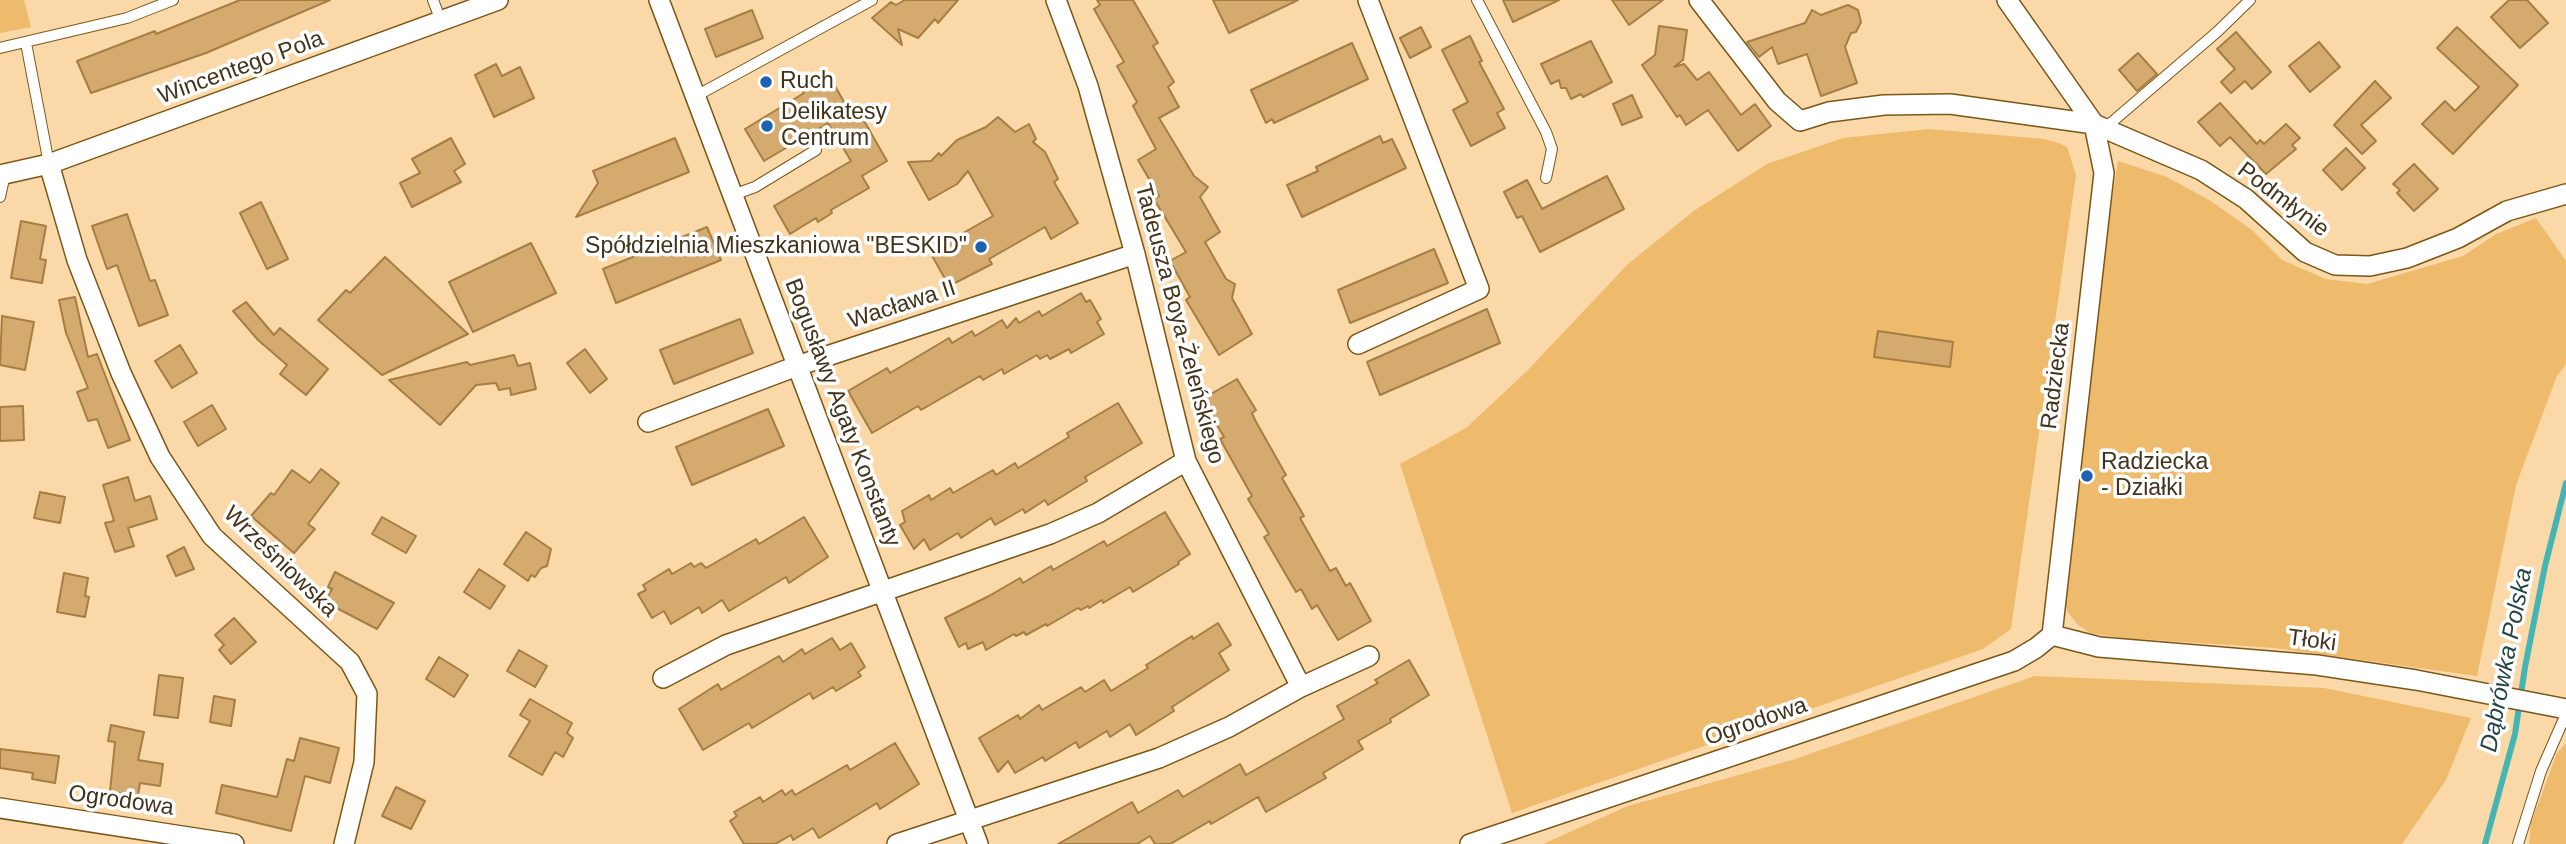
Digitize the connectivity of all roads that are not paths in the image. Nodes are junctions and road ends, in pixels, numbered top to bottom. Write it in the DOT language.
graph roads {
  1 [pos="173,0"];
  2 [pos="433,0"];
  3 [pos="498,0"];
  4 [pos="659,0"];
  5 [pos="872,0"];
  6 [pos="1055,0"];
  7 [pos="1368,0"];
  8 [pos="1477,0"];
  9 [pos="1699,0"];
  10 [pos="2007,0"];
  11 [pos="2250,0"];
  12 [pos="859,3"];
  13 [pos="441,21"];
  14 [pos="26,43"];
  15 [pos="0,48"];
  16 [pos="696,96"];
  17 [pos="2099,126"];
  18 [pos="816,150"];
  19 [pos="49,164"];
  20 [pos="2,175"];
  21 [pos="1546,178"];
  22 [pos="2566,194"];
  23 [pos="733,195"];
  24 [pos="0,197"];
  25 [pos="1135,254"];
  26 [pos="1358,344"];
  27 [pos="797,366"];
  28 [pos="648,422"];
  29 [pos="1186,461"];
  30 [pos="884,592"];
  31 [pos="2052,635"];
  32 [pos="1369,656"];
  33 [pos="663,678"];
  34 [pos="1301,687"];
  35 [pos="2560,710"];
  36 [pos="0,808"];
  37 [pos="969,819"];
  38 [pos="234,844"];
  39 [pos="344,844"];
  40 [pos="897,844"];
  41 [pos="978,844"];
  42 [pos="1470,844"];
  43 [pos="2518,844"];
  1 -- 14 [label="lane"];
  2 -- 13 [label="lane"];
  3 -- 13 [label="street, Wincentego Pola"];
  4 -- 16 [label="street, Bogusławy Agaty Konstanty"];
  5 -- 12 [label="lane"];
  6 -- 25 [label="street, Tadeusza Boya-Żeleńskiego"];
  7 -- 26 [label="street"];
  8 -- 21 [label="lane"];
  9 -- 17 [label="street"];
  10 -- 17 [label="street, Radziecka"];
  11 -- 17 [label="lane"];
  12 -- 16 [label="lane"];
  13 -- 19 [label="street, Wincentego Pola"];
  14 -- 15 [label="lane"];
  14 -- 19 [label="lane"];
  16 -- 23 [label="street, Bogusławy Agaty Konstanty"];
  17 -- 22 [label="street, Podmłynie"];
  17 -- 31 [label="street, Radziecka"];
  18 -- 23 [label="lane"];
  19 -- 20 [label="street, Wincentego Pola"];
  19 -- 39 [label="street, Wrześniowska"];
  20 -- 24 [label="lane"];
  23 -- 27 [label="street, Bogusławy Agaty Konstanty"];
  25 -- 27 [label="street, Wacława II"];
  25 -- 29 [label="street, Tadeusza Boya-Żeleńskiego"];
  27 -- 28 [label="street, Wacława II"];
  27 -- 30 [label="street, Bogusławy Agaty Konstanty"];
  29 -- 30 [label="street"];
  29 -- 34 [label="street, Tadeusza Boya-Żeleńskiego"];
  30 -- 33 [label="street"];
  30 -- 37 [label="street, Bogusławy Agaty Konstanty"];
  31 -- 35 [label="street, Tłoki"];
  31 -- 42 [label="street, Ogrodowa"];
  32 -- 34 [label="street"];
  34 -- 37 [label="street"];
  35 -- 43 [label="lane"];
  36 -- 38 [label="street, Ogrodowa"];
  37 -- 40 [label="street"];
  37 -- 41 [label="street, Bogusławy Agaty Konstanty"];
}
